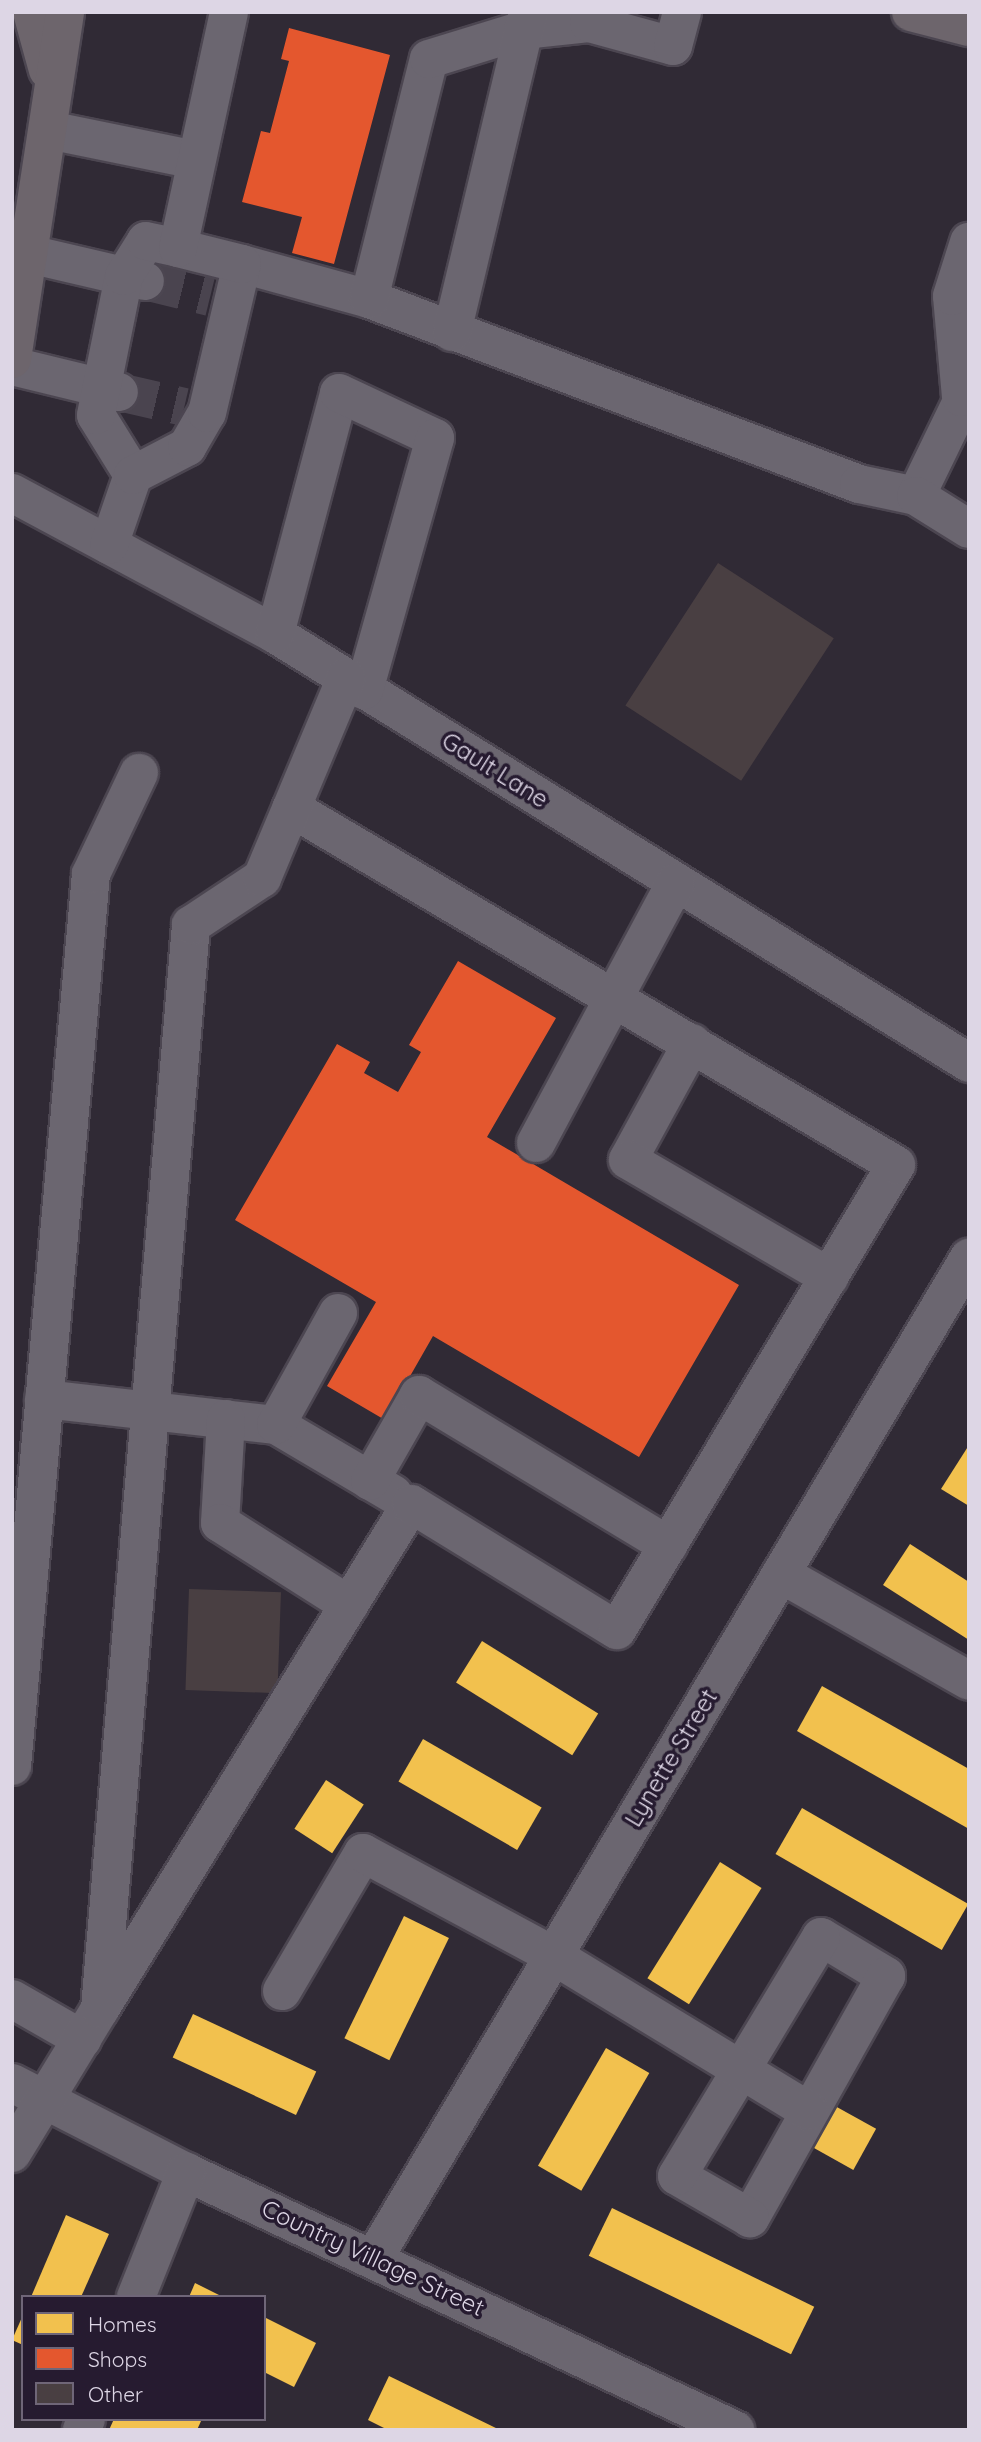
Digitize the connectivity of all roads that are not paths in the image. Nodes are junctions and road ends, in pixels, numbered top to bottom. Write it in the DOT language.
graph roads {
  1 [pos="32,12"];
  2 [pos="65,12"];
  3 [pos="229,12"];
  4 [pos="682,12"];
  5 [pos="912,12"];
  6 [pos="525,21"];
  7 [pos="969,27"];
  8 [pos="54,93"];
  9 [pos="48,130"];
  10 [pos="195,160"];
  11 [pos="969,242"];
  12 [pos="178,248"];
  13 [pos="29,254"];
  14 [pos="242,264"];
  15 [pos="135,279"];
  16 [pos="369,299"];
  17 [pos="452,332"];
  18 [pos="12,359"];
  19 [pos="12,366"];
  20 [pos="110,389"];
  21 [pos="965,392"];
  22 [pos="133,475"];
  23 [pos="12,493"];
  24 [pos="916,496"];
  25 [pos="969,529"];
  26 [pos="109,545"];
  27 [pos="275,634"];
  28 [pos="355,684"];
  29 [pos="139,773"];
  30 [pos="292,808"];
  31 [pos="676,882"];
  32 [pos="616,997"];
  33 [pos="692,1043"];
  34 [pos="969,1063"];
  35 [pos="536,1143"];
  36 [pos="969,1258"];
  37 [pos="829,1277"];
  38 [pos="338,1313"];
  39 [pos="44,1399"];
  40 [pos="148,1409"];
  41 [pos="226,1419"];
  42 [pos="276,1425"];
  43 [pos="370,1481"];
  44 [pos="411,1504"];
  45 [pos="668,1545"];
  46 [pos="781,1574"];
  47 [pos="349,1605"];
  48 [pos="969,1681"];
  49 [pos="12,1766"];
  50 [pos="554,1956"];
  51 [pos="282,1991"];
  52 [pos="12,1999"];
  53 [pos="91,2024"];
  54 [pos="741,2071"];
  55 [pos="29,2092"];
  56 [pos="809,2111"];
  57 [pos="12,2153"];
  58 [pos="186,2172"];
  59 [pos="374,2258"];
  60 [pos="137,2295"];
  61 [pos="736,2430"];
  1 -- 8 [label="main road"];
  2 -- 8 [label="main road"];
  3 -- 10 [label="street"];
  4 -- 6 [label="street"];
  5 -- 7 [label="main road"];
  6 -- 16 [label="street"];
  6 -- 17 [label="street"];
  8 -- 9 [label="main road"];
  9 -- 10 [label="street"];
  9 -- 13 [label="main road"];
  10 -- 12 [label="street"];
  11 -- 21 [label="street"];
  12 -- 14 [label="street"];
  12 -- 15 [label="street"];
  13 -- 15 [label="street"];
  13 -- 18 [label="main road"];
  14 -- 16 [label="street"];
  14 -- 22 [label="street"];
  15 -- 20 [label="street"];
  16 -- 17 [label="street"];
  17 -- 24 [label="street"];
  19 -- 20 [label="street"];
  20 -- 22 [label="street"];
  21 -- 24 [label="street"];
  22 -- 26 [label="street"];
  23 -- 26 [label="street, Gault Lane"];
  24 -- 25 [label="street"];
  26 -- 27 [label="street, Gault Lane"];
  27 -- 28 [label="street, Gault Lane"];
  27 -- 28 [label="street"];
  28 -- 30 [label="street"];
  28 -- 31 [label="street, Gault Lane"];
  29 -- 39 [label="street"];
  30 -- 32 [label="street"];
  30 -- 40 [label="street"];
  31 -- 32 [label="street"];
  31 -- 34 [label="street, Gault Lane"];
  32 -- 33 [label="street"];
  32 -- 35 [label="street"];
  33 -- 37 [label="street"];
  33 -- 37 [label="street"];
  36 -- 46 [label="street, Lynette Street"];
  37 -- 45 [label="street"];
  38 -- 42 [label="street"];
  39 -- 40 [label="street"];
  39 -- 49 [label="street"];
  40 -- 41 [label="street"];
  40 -- 53 [label="street"];
  41 -- 42 [label="street"];
  41 -- 47 [label="street"];
  42 -- 43 [label="street"];
  43 -- 44 [label="street"];
  43 -- 45 [label="street"];
  44 -- 45 [label="street"];
  44 -- 47 [label="street"];
  46 -- 48 [label="street"];
  46 -- 50 [label="street, Lynette Street"];
  47 -- 53 [label="street"];
  50 -- 51 [label="street"];
  50 -- 54 [label="street"];
  50 -- 59 [label="street, Lynette Street"];
  52 -- 53 [label="street"];
  53 -- 55 [label="street"];
  54 -- 56 [label="street"];
  54 -- 56 [label="street"];
  54 -- 56 [label="street"];
  55 -- 57 [label="street"];
  55 -- 58 [label="street, Country Village Street"];
  58 -- 59 [label="street, Country Village Street"];
  58 -- 60 [label="street"];
  59 -- 61 [label="street, Country Village Street"];
}
